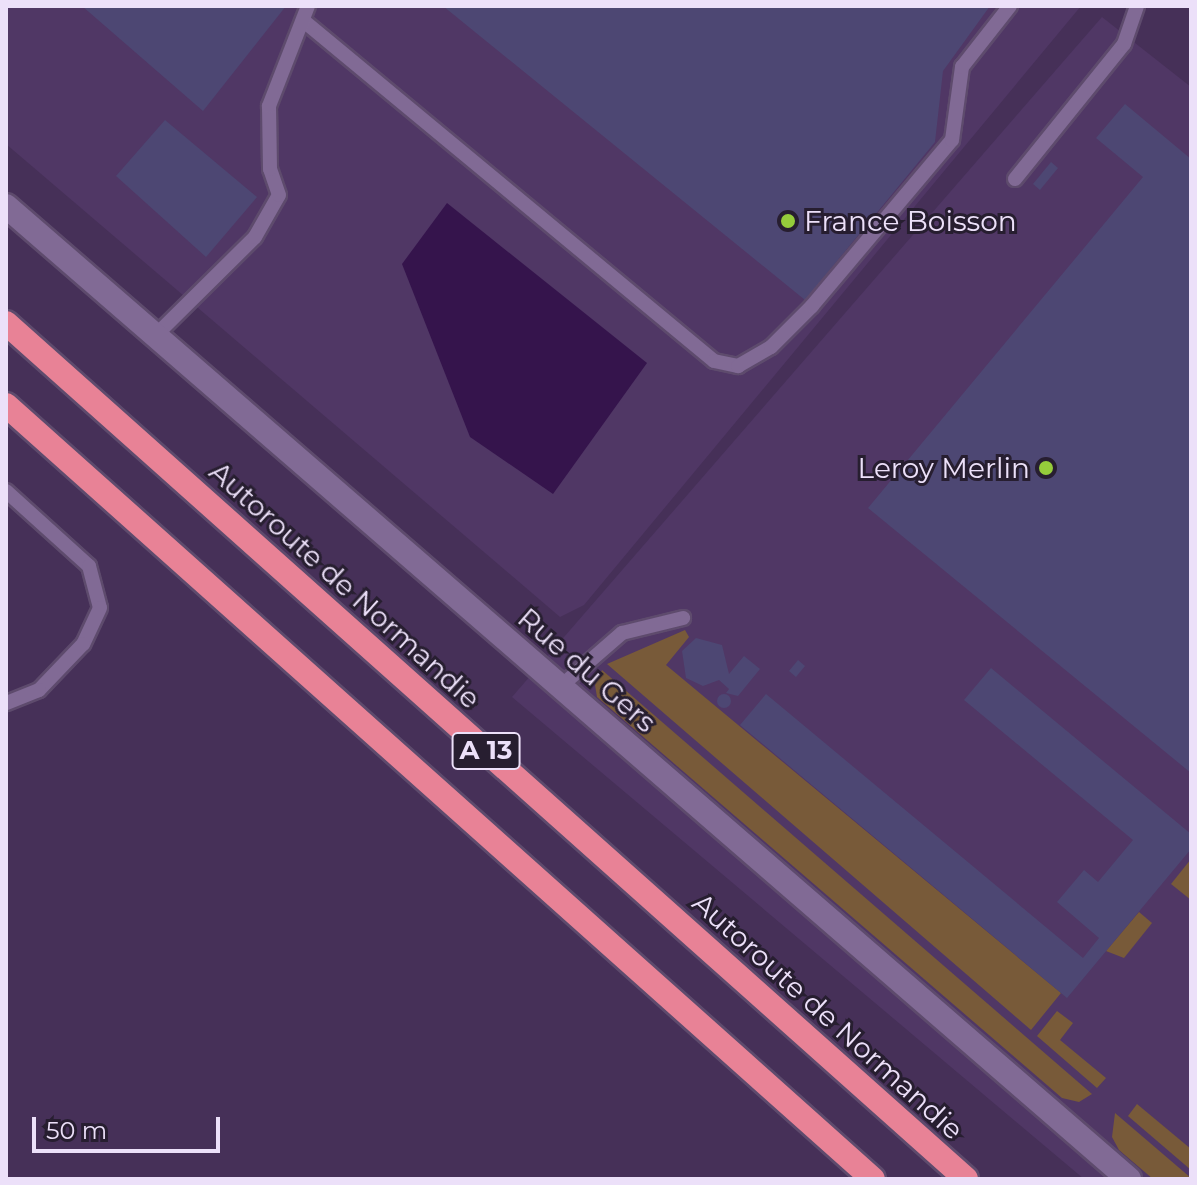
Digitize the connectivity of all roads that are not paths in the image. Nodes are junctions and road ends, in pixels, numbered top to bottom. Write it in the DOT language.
graph roads {
  1 [pos="308,6"];
  2 [pos="1010,6"];
  3 [pos="1137,6"];
  4 [pos="305,22"];
  5 [pos="1015,179"];
  6 [pos="6,206"];
  7 [pos="6,323"];
  8 [pos="156,335"];
  9 [pos="6,405"];
  10 [pos="6,491"];
  11 [pos="683,618"];
  12 [pos="561,686"];
  13 [pos="6,703"];
  14 [pos="873,1179"];
  15 [pos="966,1179"];
  16 [pos="1129,1179"];
  1 -- 4 [label="lane"];
  2 -- 4 [label="lane"];
  3 -- 5 [label="lane"];
  4 -- 8 [label="lane"];
  6 -- 8 [label="street, Rue du Gers"];
  7 -- 15 [label="highway, Autoroute de Normandie / A 13"];
  8 -- 12 [label="street, Rue du Gers"];
  9 -- 14 [label="highway, A 13"];
  10 -- 13 [label="lane"];
  11 -- 12 [label="lane"];
  12 -- 16 [label="street, Rue du Gers"];
}
